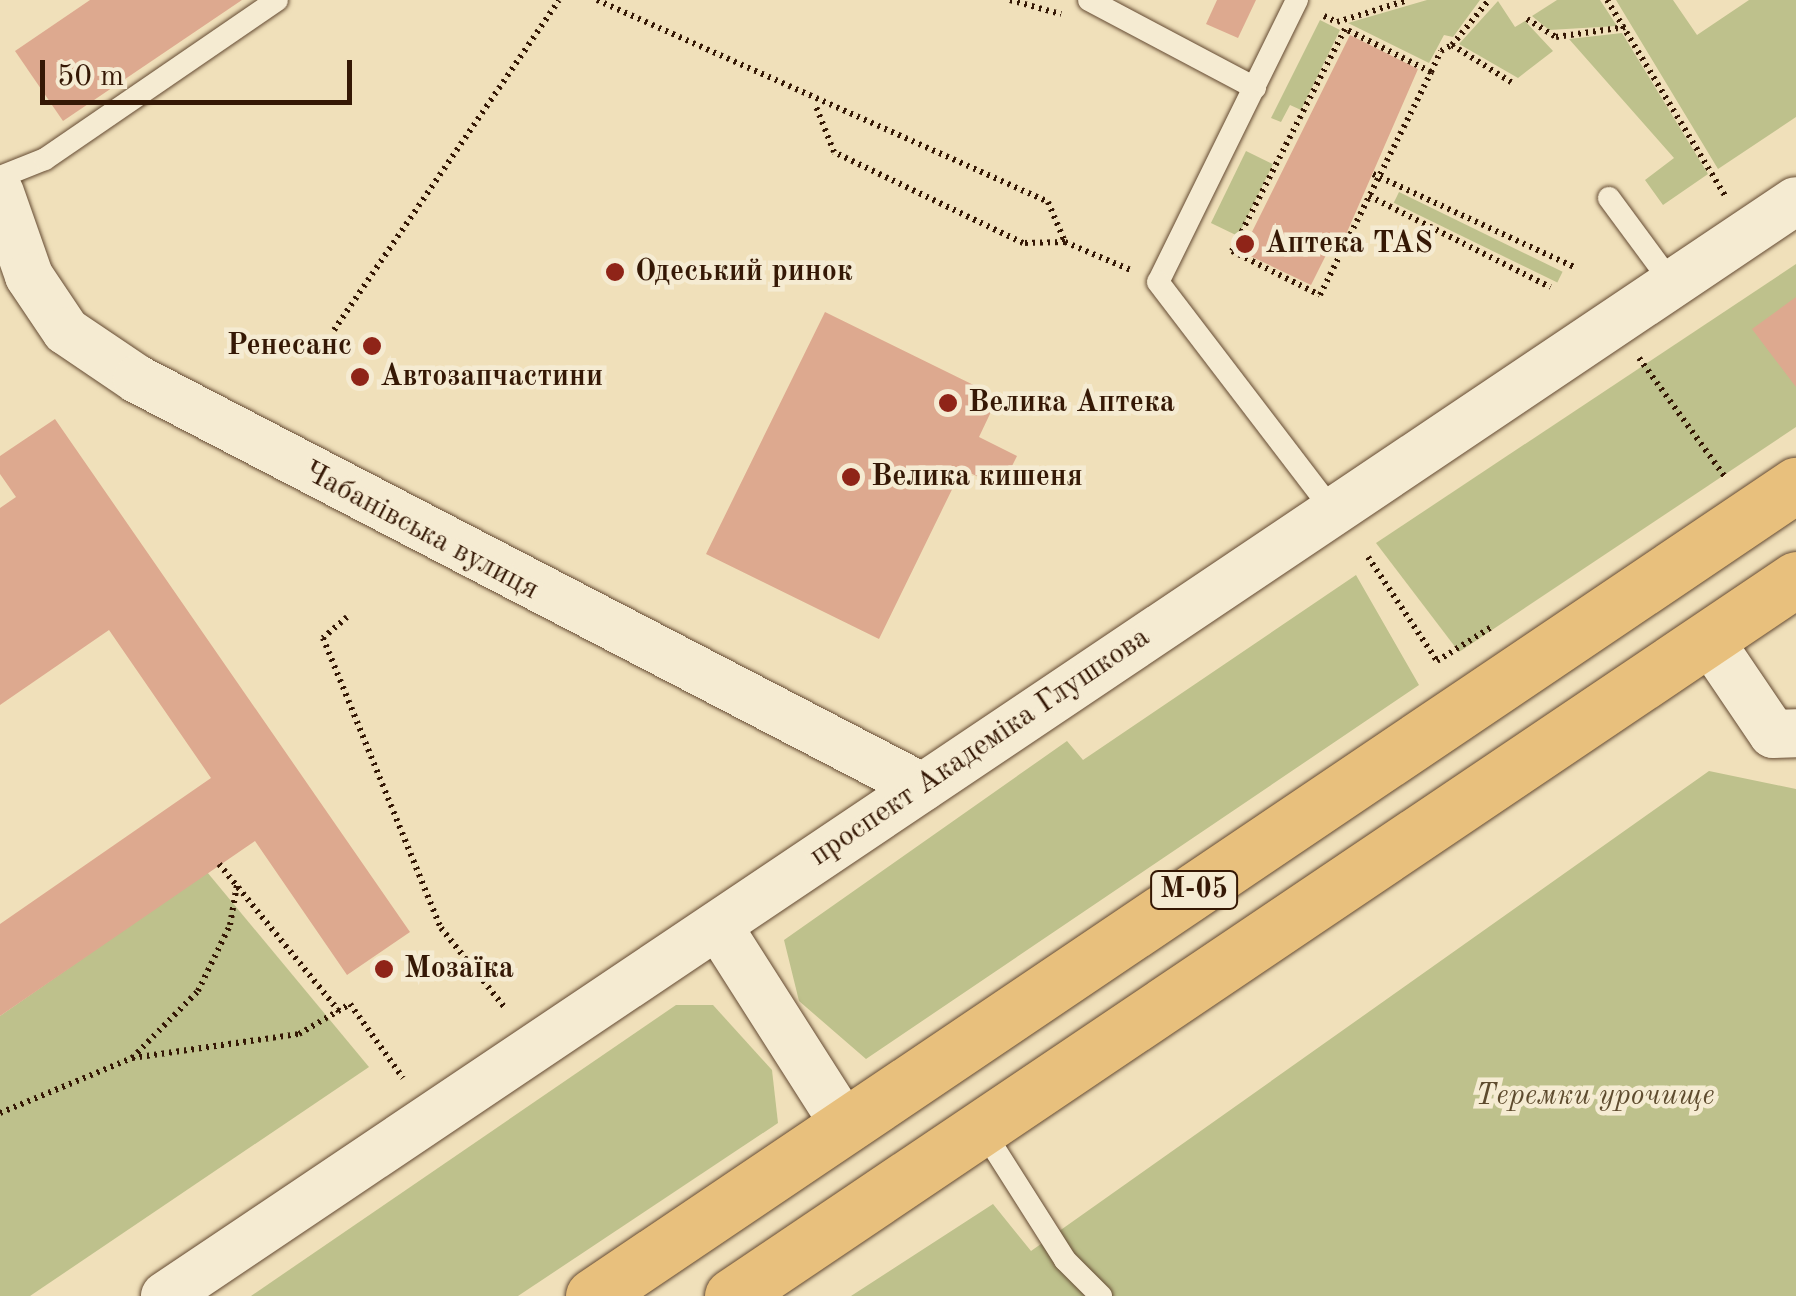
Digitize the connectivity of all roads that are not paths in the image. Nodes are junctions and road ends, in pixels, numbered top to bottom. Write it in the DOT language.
graph roads {
  1 [pos="277,0"];
  2 [pos="1088,0"];
  3 [pos="1297,0"];
  4 [pos="1255,88"];
  5 [pos="0,176"];
  6 [pos="0,194"];
  7 [pos="1609,198"];
  8 [pos="1796,201"];
  9 [pos="1671,282"];
  10 [pos="1796,485"];
  11 [pos="1330,507"];
  12 [pos="1796,579"];
  13 [pos="1710,641"];
  14 [pos="1796,733"];
  15 [pos="922,787"];
  16 [pos="718,926"];
  17 [pos="845,1126"];
  18 [pos="980,1126"];
  19 [pos="1098,1295"];
  20 [pos="165,1296"];
  21 [pos="593,1296"];
  22 [pos="732,1296"];
  1 -- 5 [label="lane"];
  2 -- 4 [label="lane"];
  3 -- 4 [label="lane"];
  4 -- 11 [label="lane"];
  6 -- 15 [label="street, Чабанівська вулиця"];
  7 -- 9 [label="lane"];
  8 -- 9 [label="street, проспект Академіка Глушкова"];
  9 -- 11 [label="street, проспект Академіка Глушкова"];
  10 -- 17 [label="highway, М-05"];
  11 -- 15 [label="street, проспект Академіка Глушкова"];
  12 -- 13 [label="highway, М-05"];
  13 -- 14 [label="street"];
  13 -- 18 [label="highway, М-05"];
  15 -- 16 [label="street, проспект Академіка Глушкова"];
  16 -- 17 [label="street"];
  16 -- 20 [label="street, проспект Академіка Глушкова"];
  17 -- 21 [label="highway, М-05"];
  18 -- 19 [label="lane"];
  18 -- 22 [label="highway, М-05"];
}
